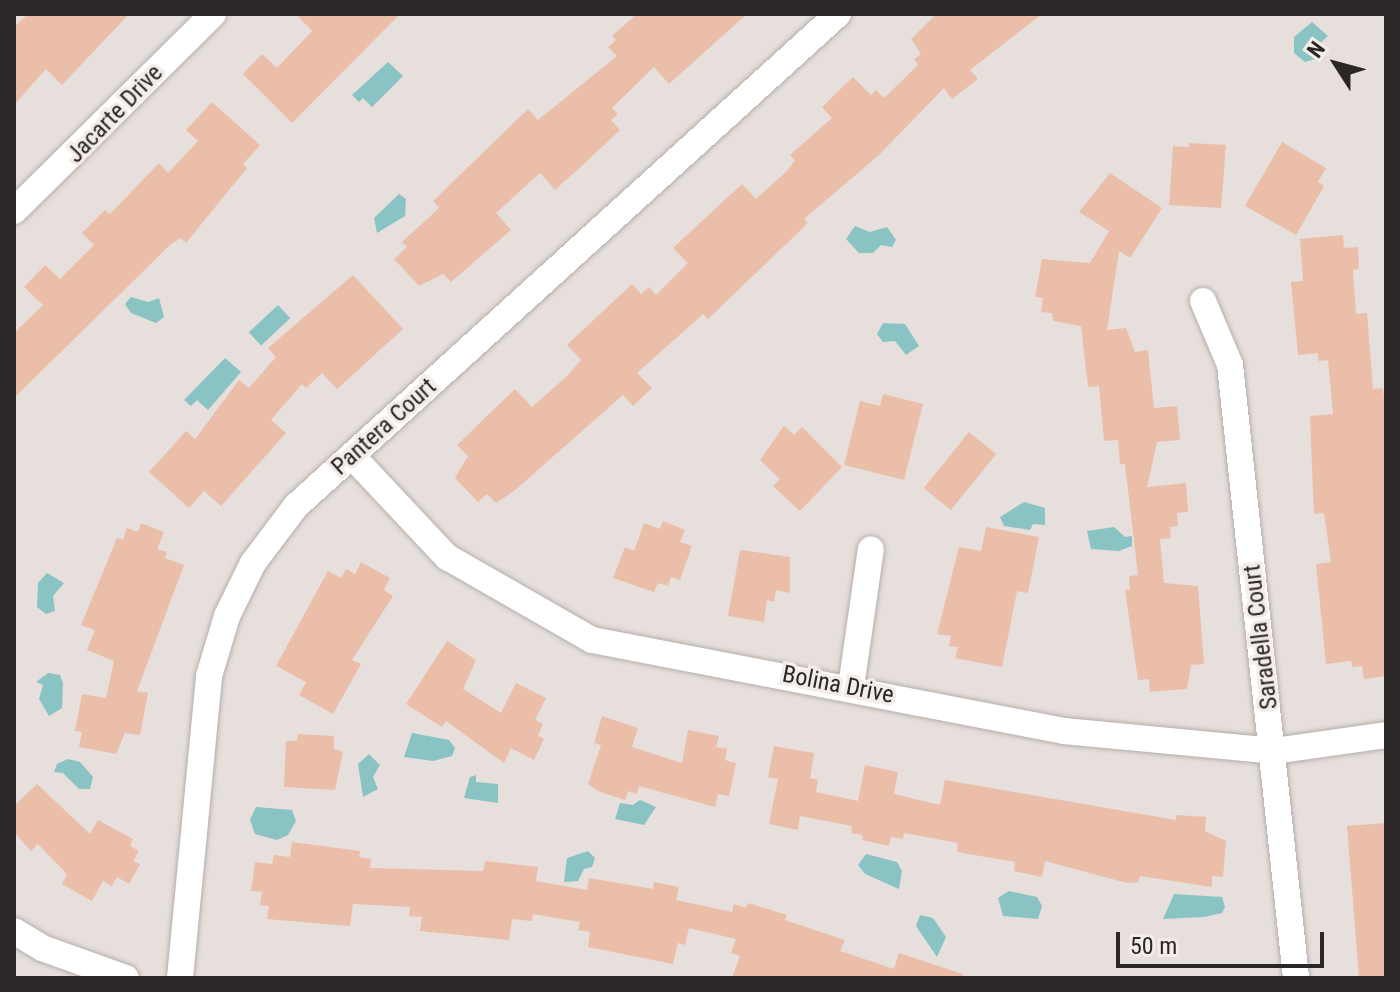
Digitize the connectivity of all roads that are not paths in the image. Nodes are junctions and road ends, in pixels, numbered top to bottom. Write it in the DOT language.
graph roads {
  1 [pos="213,14"];
  2 [pos="838,14"];
  3 [pos="14,211"];
  4 [pos="1203,301"];
  5 [pos="352,456"];
  6 [pos="871,549"];
  7 [pos="851,687"];
  8 [pos="1386,735"];
  9 [pos="1274,751"];
  10 [pos="14,931"];
  11 [pos="126,978"];
  12 [pos="180,978"];
  13 [pos="1296,978"];
  1 -- 3 [label="street, Jacarte Drive"];
  2 -- 5 [label="street, Pantera Court"];
  4 -- 9 [label="street, Saradella Court"];
  5 -- 7 [label="street, Bolina Drive"];
  5 -- 12 [label="street, Pantera Court"];
  6 -- 7 [label="street"];
  7 -- 9 [label="street, Bolina Drive"];
  8 -- 9 [label="street, Bolina Drive"];
  9 -- 13 [label="street, Saradella Court"];
  10 -- 11 [label="street"];
}
